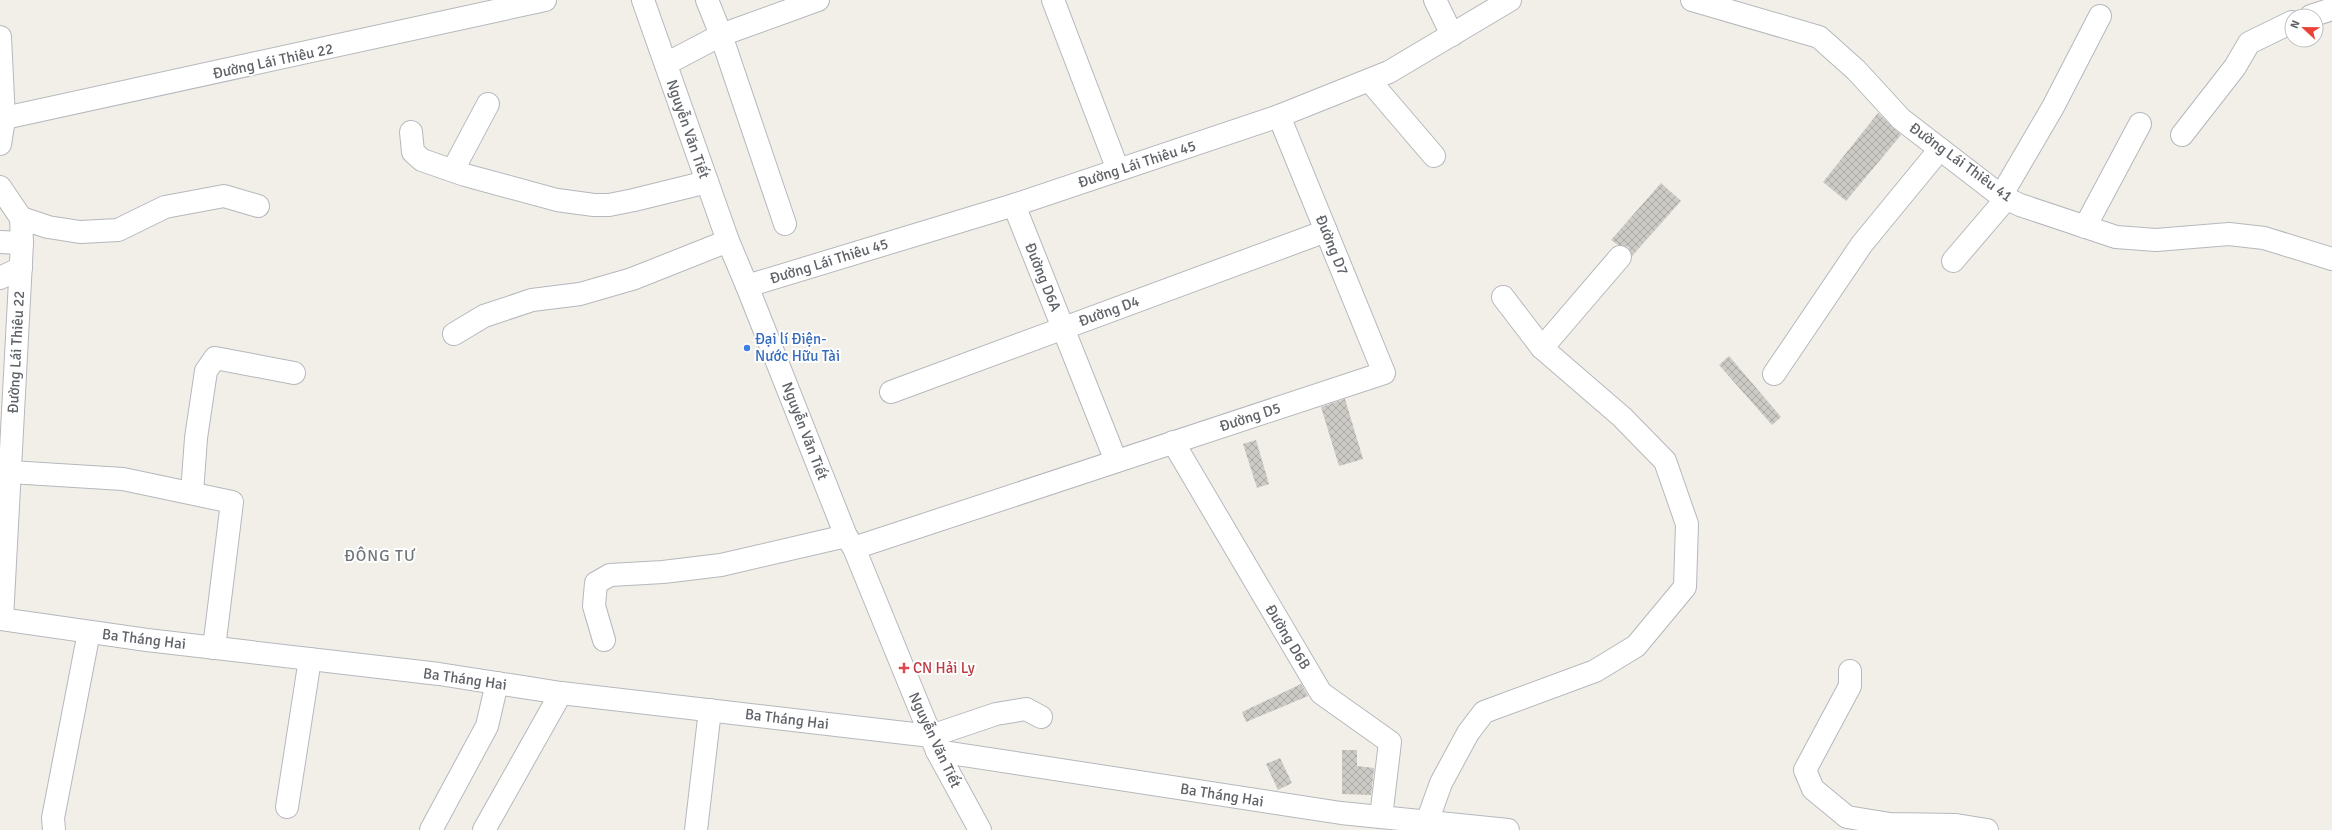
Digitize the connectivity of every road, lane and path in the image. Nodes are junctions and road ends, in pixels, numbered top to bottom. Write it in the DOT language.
graph roads {
  1 [pos="545,0"];
  2 [pos="644,0"];
  3 [pos="707,0"];
  4 [pos="818,0"];
  5 [pos="1053,0"];
  6 [pos="1435,0"];
  7 [pos="1510,0"];
  8 [pos="1692,0"];
  9 [pos="2100,16"];
  10 [pos="2284,26"];
  11 [pos="721,35"];
  12 [pos="1452,35"];
  13 [pos="0,37"];
  14 [pos="666,64"];
  15 [pos="1369,80"];
  16 [pos="488,104"];
  17 [pos="1279,116"];
  18 [pos="2,119"];
  19 [pos="2140,124"];
  20 [pos="411,132"];
  21 [pos="2182,135"];
  22 [pos="0,144"];
  23 [pos="1940,149"];
  24 [pos="1434,156"];
  25 [pos="453,170"];
  26 [pos="1118,170"];
  27 [pos="707,182"];
  28 [pos="0,187"];
  29 [pos="2003,197"];
  30 [pos="1014,205"];
  31 [pos="258,206"];
  32 [pos="21,218"];
  33 [pos="785,224"];
  34 [pos="2085,227"];
  35 [pos="1326,230"];
  36 [pos="728,241"];
  37 [pos="0,242"];
  38 [pos="22,243"];
  39 [pos="1620,257"];
  40 [pos="2332,259"];
  41 [pos="1954,261"];
  42 [pos="21,268"];
  43 [pos="0,278"];
  44 [pos="748,286"];
  45 [pos="1503,297"];
  46 [pos="1063,328"];
  47 [pos="454,334"];
  48 [pos="1542,348"];
  49 [pos="1384,372"];
  50 [pos="294,373"];
  51 [pos="1774,374"];
  52 [pos="891,392"];
  53 [pos="1173,442"];
  54 [pos="1116,461"];
  55 [pos="7,465"];
  56 [pos="192,494"];
  57 [pos="850,542"];
  58 [pos="1,619"];
  59 [pos="90,632"];
  60 [pos="604,640"];
  61 [pos="214,648"];
  62 [pos="310,659"];
  63 [pos="1850,671"];
  64 [pos="497,683"];
  65 [pos="561,693"];
  66 [pos="710,710"];
  67 [pos="1041,717"];
  68 [pos="934,743"];
  69 [pos="287,807"];
  70 [pos="1381,818"];
  71 [pos="1427,822"];
  72 [pos="54,830"];
  73 [pos="431,830"];
  74 [pos="484,830"];
  75 [pos="696,830"];
  76 [pos="980,830"];
  77 [pos="1508,830"];
  78 [pos="1987,830"];
  1 -- 18 [label="street, Đường Lái Thiêu 22"];
  2 -- 14 [label="street, Nguyễn Văn Tiết"];
  3 -- 11 [label="street"];
  4 -- 11 [label="street"];
  5 -- 26 [label="street"];
  6 -- 12 [label="street"];
  7 -- 12 [label="street, Đường Lái Thiêu 45"];
  8 -- 23 [label="street, Đường Lái Thiêu 41"];
  9 -- 29 [label="street"];
  10 -- 21 [label="street"];
  11 -- 14 [label="street"];
  11 -- 33 [label="street"];
  12 -- 15 [label="street, Đường Lái Thiêu 45"];
  13 -- 18 [label="street"];
  14 -- 27 [label="street, Nguyễn Văn Tiết"];
  15 -- 17 [label="street, Đường Lái Thiêu 45"];
  15 -- 24 [label="street"];
  16 -- 25 [label="street"];
  17 -- 26 [label="street, Đường Lái Thiêu 45"];
  17 -- 35 [label="street, Đường D7"];
  18 -- 22 [label="street"];
  19 -- 34 [label="street"];
  20 -- 25 [label="street"];
  23 -- 29 [label="street, Đường Lái Thiêu 41"];
  23 -- 51 [label="street"];
  25 -- 27 [label="street"];
  26 -- 30 [label="street, Đường Lái Thiêu 45"];
  27 -- 36 [label="street, Nguyễn Văn Tiết"];
  28 -- 32 [label="street"];
  29 -- 34 [label="street, Đường Lái Thiêu 41"];
  29 -- 41 [label="street"];
  30 -- 44 [label="street, Đường Lái Thiêu 45"];
  30 -- 46 [label="street, Đường D6A"];
  31 -- 32 [label="street"];
  32 -- 38 [label="street, Đường Lái Thiêu 22"];
  34 -- 40 [label="street, Đường Lái Thiêu 41"];
  35 -- 46 [label="street, Đường D4"];
  35 -- 49 [label="street, Đường D7"];
  36 -- 44 [label="street, Nguyễn Văn Tiết"];
  36 -- 47 [label="street"];
  37 -- 38 [label="street"];
  38 -- 42 [label="street, Đường Lái Thiêu 22"];
  39 -- 48 [label="street"];
  42 -- 43 [label="street"];
  42 -- 55 [label="street, Đường Lái Thiêu 22"];
  44 -- 57 [label="street, Nguyễn Văn Tiết"];
  45 -- 48 [label="street"];
  46 -- 52 [label="street, Đường D4"];
  46 -- 54 [label="street, Đường D6A"];
  48 -- 71 [label="street"];
  49 -- 53 [label="street, Đường D5"];
  50 -- 56 [label="street"];
  53 -- 54 [label="street, Đường D5"];
  53 -- 70 [label="street, Đường D6B"];
  54 -- 57 [label="street, Đường D5"];
  55 -- 56 [label="street"];
  55 -- 58 [label="street, Đường Lái Thiêu 22"];
  56 -- 61 [label="street"];
  57 -- 60 [label="street, Đường D5"];
  57 -- 68 [label="street, Nguyễn Văn Tiết"];
  58 -- 59 [label="street, Ba Tháng Hai"];
  59 -- 61 [label="street, Ba Tháng Hai"];
  59 -- 72 [label="street"];
  61 -- 62 [label="street, Ba Tháng Hai"];
  62 -- 64 [label="street, Ba Tháng Hai"];
  62 -- 69 [label="street"];
  63 -- 78 [label="street"];
  64 -- 65 [label="street, Ba Tháng Hai"];
  64 -- 73 [label="street"];
  65 -- 66 [label="street, Ba Tháng Hai"];
  65 -- 74 [label="street"];
  66 -- 68 [label="street, Ba Tháng Hai"];
  66 -- 75 [label="street"];
  67 -- 68 [label="street"];
  68 -- 70 [label="street, Ba Tháng Hai"];
  68 -- 76 [label="street, Nguyễn Văn Tiết"];
  70 -- 71 [label="street, Ba Tháng Hai"];
  71 -- 77 [label="street, Ba Tháng Hai"];
}
